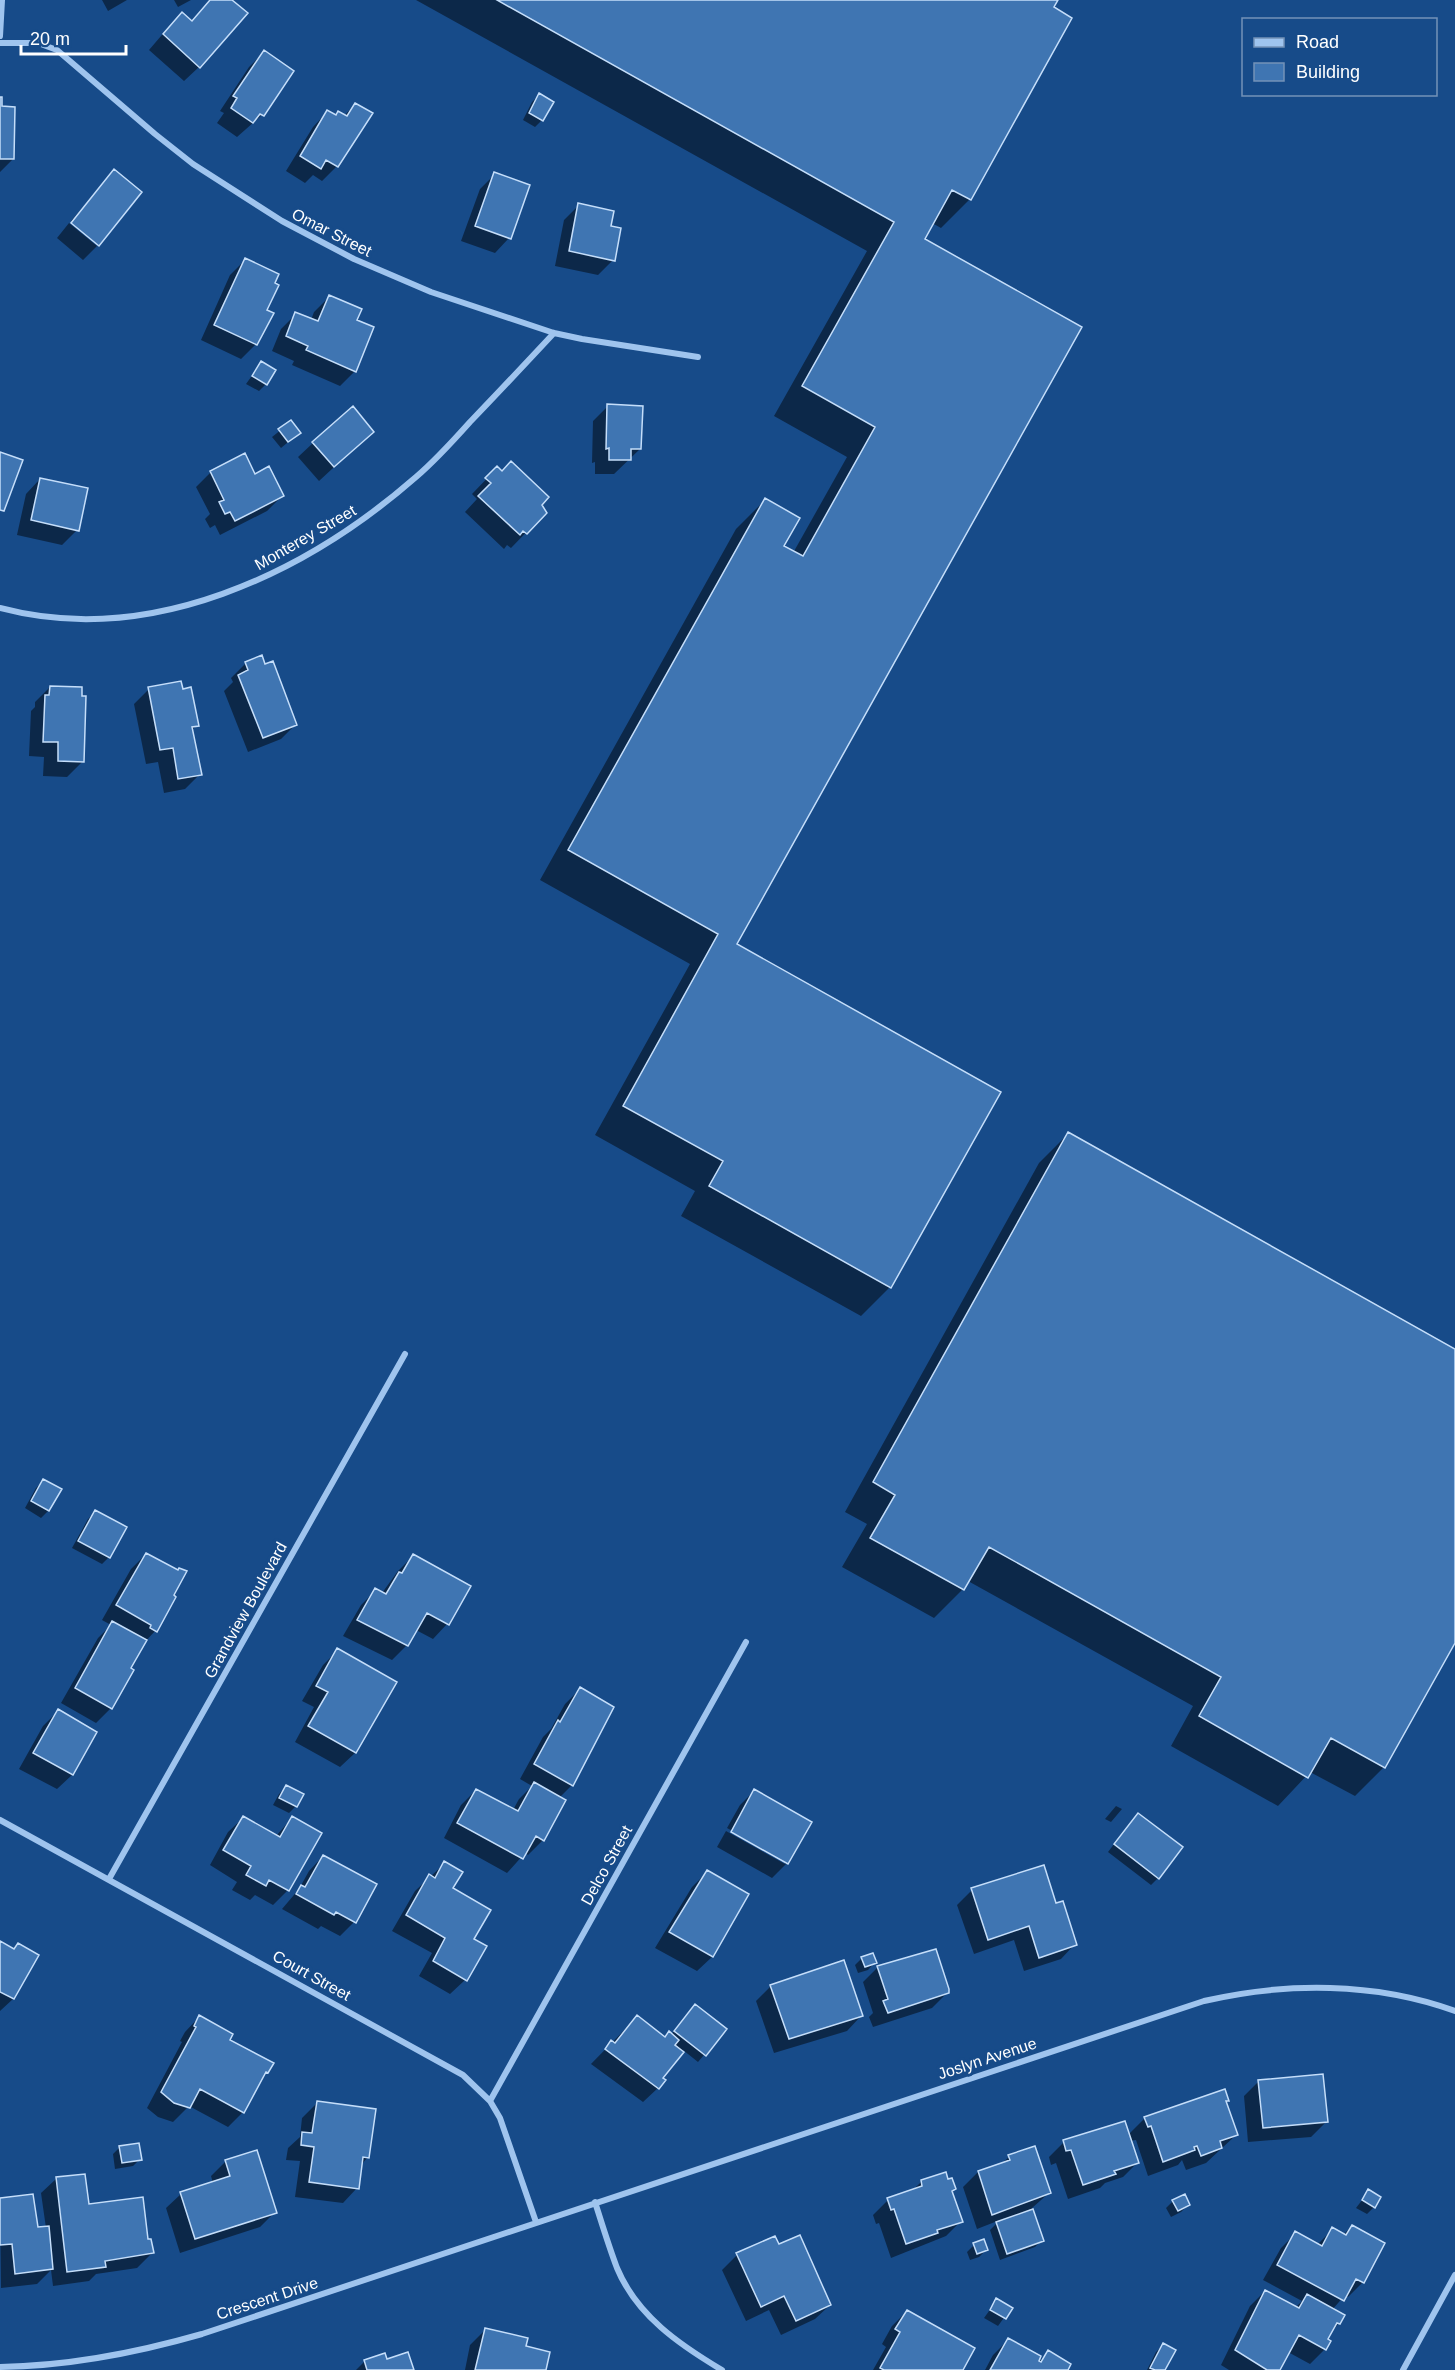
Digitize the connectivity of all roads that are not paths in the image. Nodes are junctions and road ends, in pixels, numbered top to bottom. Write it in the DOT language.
graph roads {
  1 [pos="2,0"];
  2 [pos="0,36"];
  3 [pos="0,43"];
  4 [pos="554,333"];
  5 [pos="698,357"];
  6 [pos="0,608"];
  7 [pos="405,1354"];
  8 [pos="746,1642"];
  9 [pos="0,1820"];
  10 [pos="109,1880"];
  11 [pos="1455,2011"];
  12 [pos="490,2101"];
  13 [pos="595,2202"];
  14 [pos="536,2222"];
  15 [pos="1455,2275"];
  16 [pos="0,2367"];
  17 [pos="722,2370"];
  18 [pos="1403,2370"];
  1 -- 2 [label="street"];
  3 -- 4 [label="street, Omar Street"];
  4 -- 5 [label="street, Omar Street"];
  4 -- 6 [label="street, Monterey Street"];
  7 -- 10 [label="street, Grandview Boulevard"];
  8 -- 12 [label="street, Delco Street"];
  9 -- 10 [label="street, Court Street"];
  10 -- 12 [label="street, Court Street"];
  11 -- 13 [label="street, Joslyn Avenue"];
  12 -- 14 [label="street, Court Street"];
  13 -- 14 [label="street, Joslyn Avenue"];
  13 -- 17 [label="street"];
  14 -- 16 [label="street, Crescent Drive"];
  15 -- 18 [label="street"];
}
